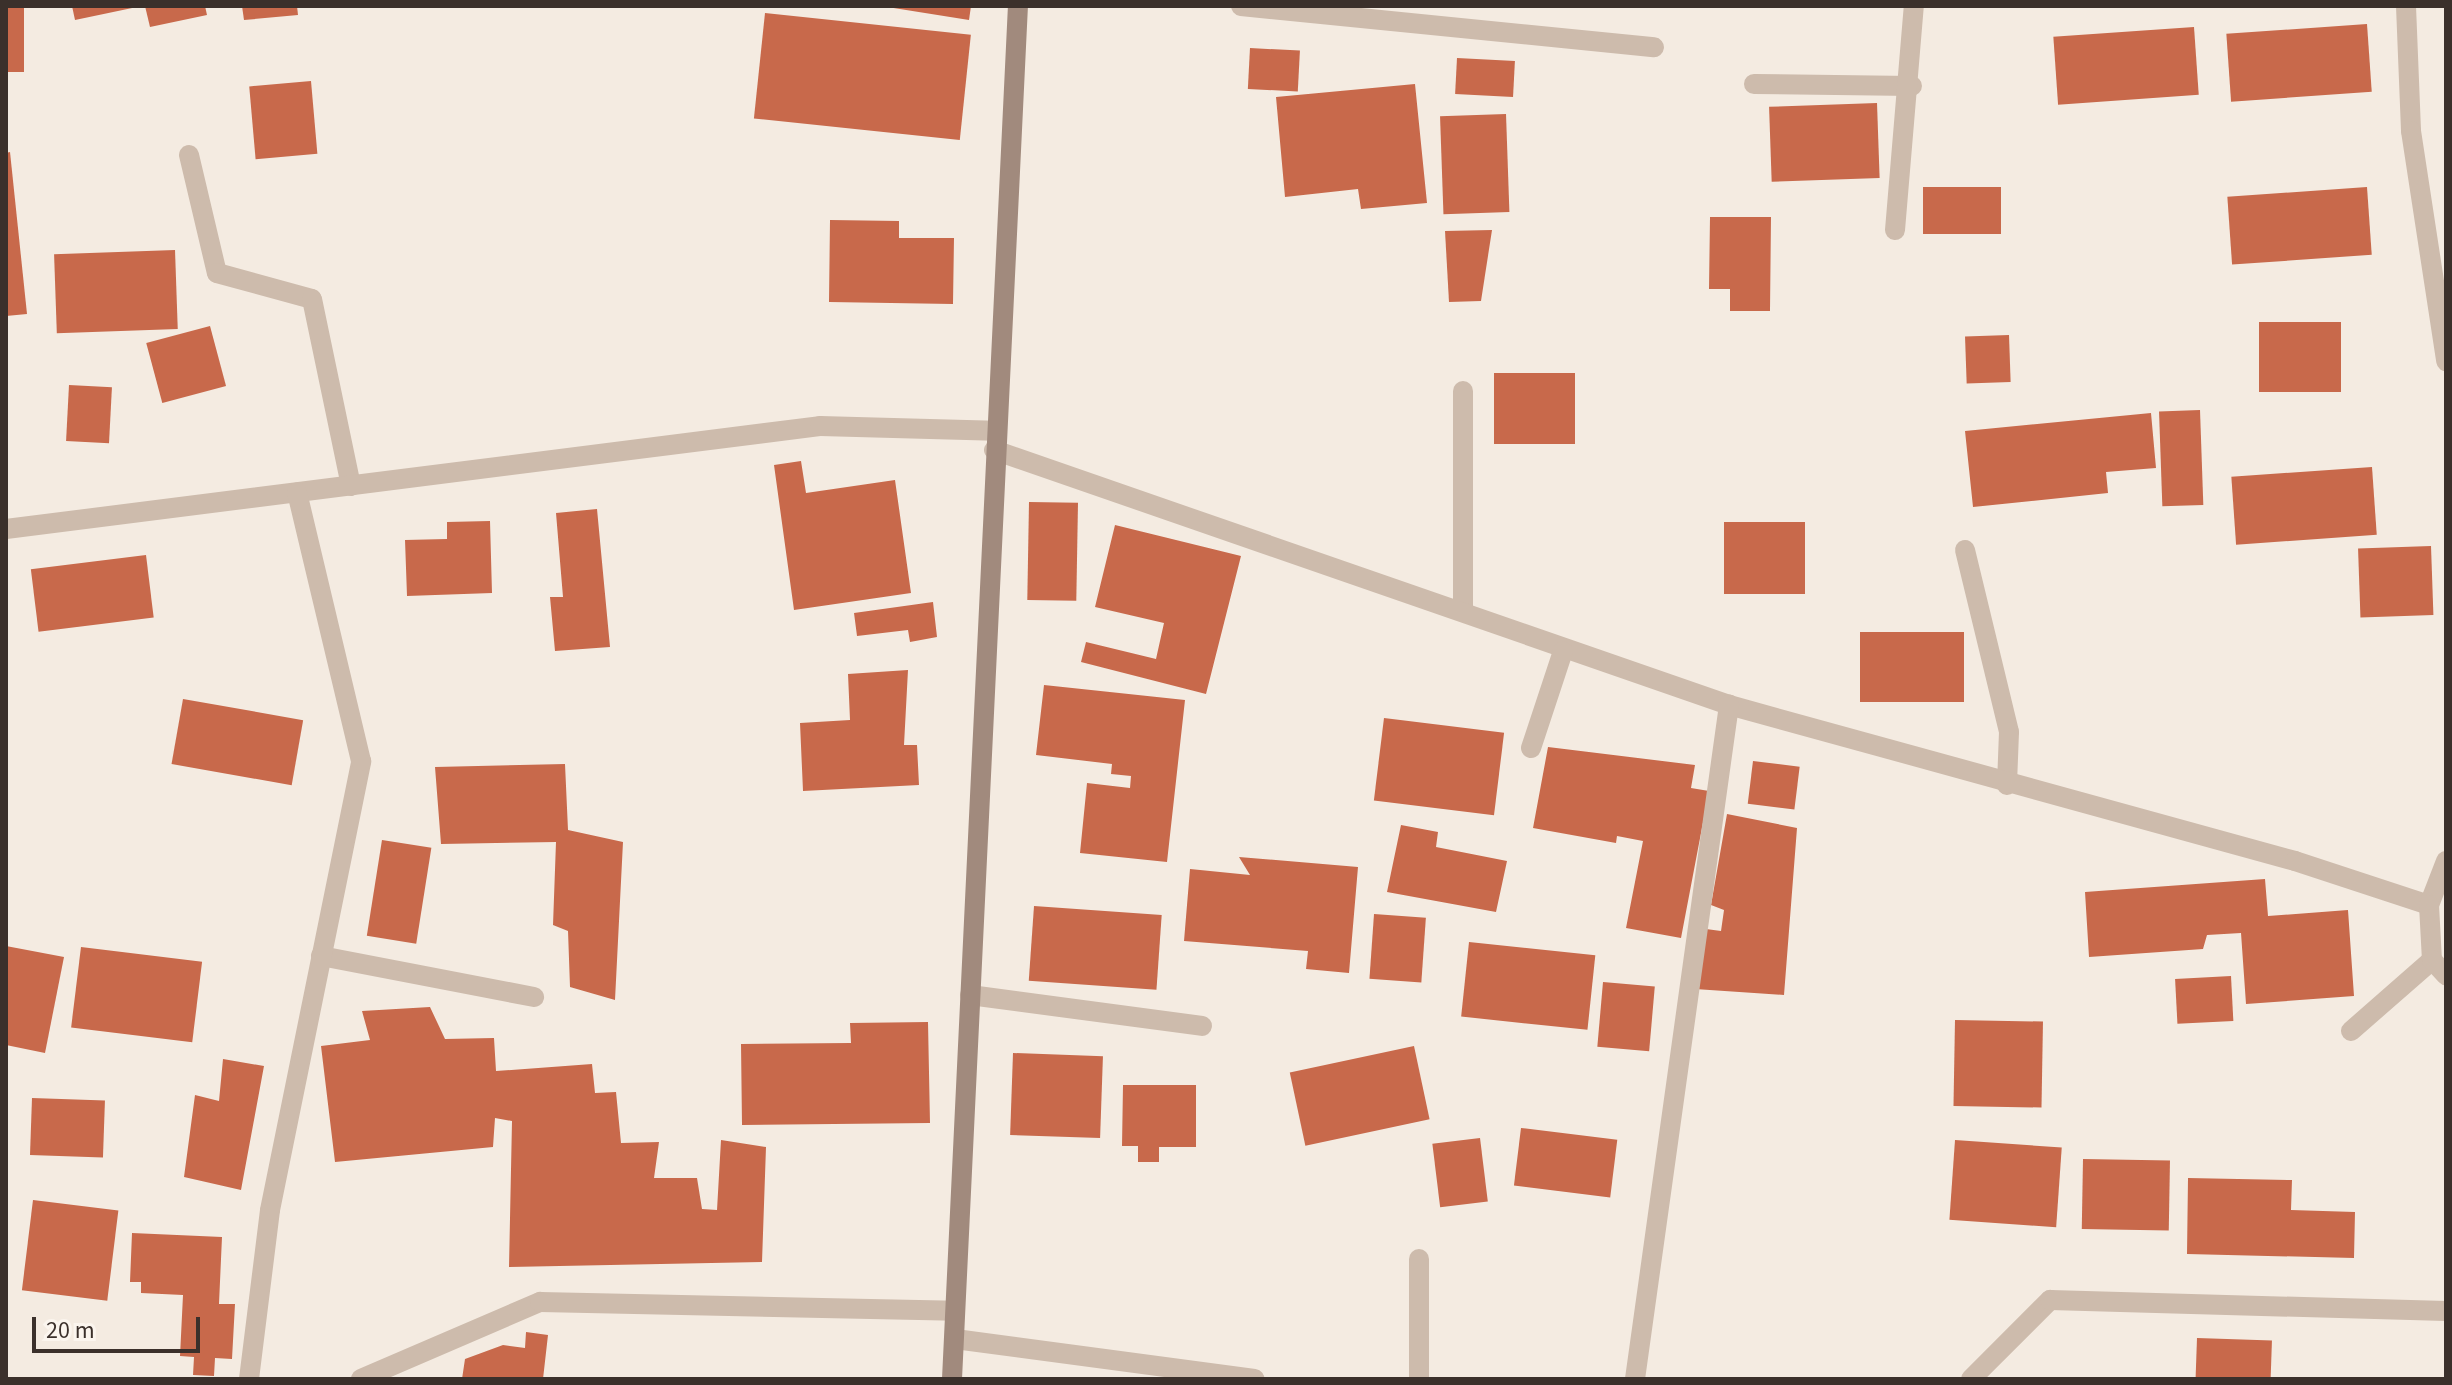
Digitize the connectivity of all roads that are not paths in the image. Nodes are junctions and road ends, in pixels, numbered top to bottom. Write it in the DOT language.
graph roads {
  1 [pos="1018,6"];
  2 [pos="1241,6"];
  3 [pos="1914,6"];
  4 [pos="2406,6"];
  5 [pos="1384,11"];
  6 [pos="1654,47"];
  7 [pos="1754,84"];
  8 [pos="1912,86"];
  9 [pos="189,155"];
  10 [pos="1895,230"];
  11 [pos="2441,298"];
  12 [pos="2446,361"];
  13 [pos="1463,391"];
  14 [pos="994,440"];
  15 [pos="351,486"];
  16 [pos="297,493"];
  17 [pos="6,529"];
  18 [pos="1965,550"];
  19 [pos="1463,607"];
  20 [pos="1563,651"];
  21 [pos="1729,705"];
  22 [pos="1531,748"];
  23 [pos="2007,785"];
  24 [pos="2446,861"];
  25 [pos="2429,905"];
  26 [pos="321,956"];
  27 [pos="2439,968"];
  28 [pos="970,995"];
  29 [pos="534,997"];
  30 [pos="1202,1026"];
  31 [pos="2351,1031"];
  32 [pos="1419,1259"];
  33 [pos="955,1311"];
  34 [pos="2446,1311"];
  35 [pos="955,1339"];
  36 [pos="249,1379"];
  37 [pos="361,1379"];
  38 [pos="952,1379"];
  39 [pos="1254,1379"];
  40 [pos="1419,1379"];
  41 [pos="1635,1379"];
  42 [pos="1971,1379"];
  1 -- 14 [label="street"];
  2 -- 5 [label="street"];
  3 -- 8 [label="street"];
  4 -- 11 [label="street"];
  5 -- 6 [label="street"];
  7 -- 8 [label="street"];
  8 -- 10 [label="street"];
  9 -- 15 [label="street"];
  11 -- 12 [label="street"];
  13 -- 19 [label="street"];
  14 -- 15 [label="street"];
  14 -- 19 [label="street"];
  14 -- 28 [label="street"];
  15 -- 16 [label="street"];
  16 -- 17 [label="street"];
  16 -- 26 [label="street"];
  18 -- 23 [label="street"];
  19 -- 20 [label="street"];
  20 -- 21 [label="street"];
  20 -- 22 [label="street"];
  21 -- 23 [label="street"];
  21 -- 41 [label="street"];
  23 -- 25 [label="street"];
  24 -- 25 [label="street"];
  25 -- 27 [label="street"];
  26 -- 29 [label="street"];
  26 -- 36 [label="street"];
  27 -- 31 [label="street"];
  28 -- 30 [label="street"];
  28 -- 33 [label="street"];
  32 -- 40 [label="street"];
  33 -- 35 [label="street"];
  33 -- 37 [label="street"];
  34 -- 42 [label="street"];
  35 -- 38 [label="street"];
  35 -- 39 [label="street"];
}
